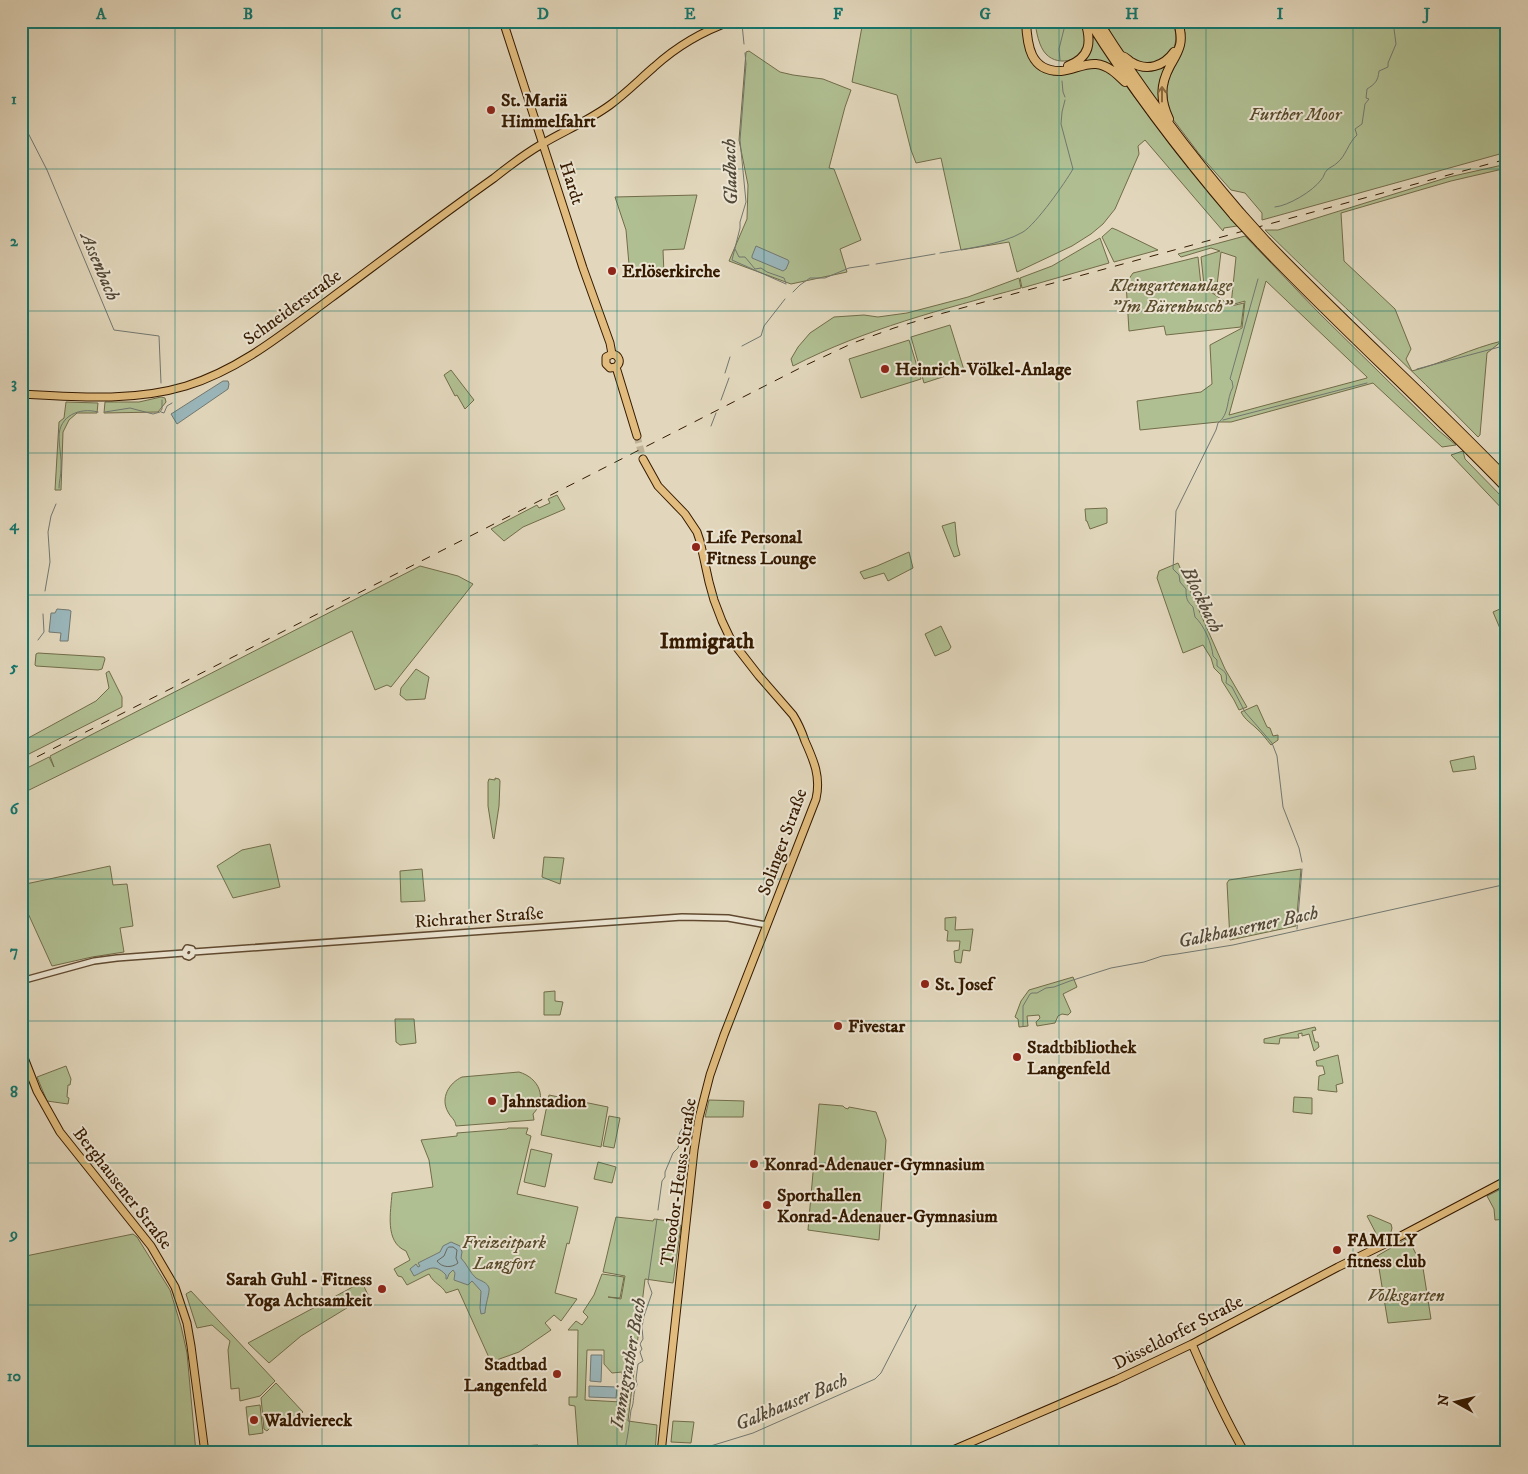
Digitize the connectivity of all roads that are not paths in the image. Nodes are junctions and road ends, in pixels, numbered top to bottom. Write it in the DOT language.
graph roads {
  1 [pos="503,21"];
  2 [pos="732,21"];
  3 [pos="1026,21"];
  4 [pos="1031,21"];
  5 [pos="1085,21"];
  6 [pos="1089,21"];
  7 [pos="1098,21"];
  8 [pos="1174,21"];
  9 [pos="1178,21"];
  10 [pos="1119,55"];
  11 [pos="1151,114"];
  12 [pos="1179,138"];
  13 [pos="543,144"];
  14 [pos="1238,215"];
  15 [pos="612,354"];
  16 [pos="616,367"];
  17 [pos="21,394"];
  18 [pos="637,436"];
  19 [pos="1477,453"];
  20 [pos="643,459"];
  21 [pos="1507,479"];
  22 [pos="1507,489"];
  23 [pos="767,925"];
  24 [pos="21,981"];
  25 [pos="21,1050"];
  26 [pos="1507,1180"];
  27 [pos="1192,1344"];
  28 [pos="662,1449"];
  29 [pos="205,1453"];
  30 [pos="946,1453"];
  31 [pos="1245,1453"];
  1 -- 13 [label="main road, Hardt"];
  2 -- 13 [label="main road, Schneiderstraße"];
  3 -- 11 [label="highway"];
  4 -- 5 [label="highway"];
  6 -- 11 [label="highway"];
  7 -- 10 [label="highway"];
  8 -- 10 [label="highway"];
  12 -- 9 [label="highway, one-way"];
  10 -- 12 [label="highway"];
  11 -- 14 [label="highway"];
  12 -- 14 [label="highway"];
  13 -- 15 [label="main road, Hardt"];
  13 -- 17 [label="main road, Schneiderstraße"];
  14 -- 19 [label="highway, bridge"];
  15 -- 16 [label="main road"];
  15 -- 16 [label="main road"];
  16 -- 18 [label="main road"];
  19 -- 21 [label="highway"];
  19 -- 22 [label="highway"];
  20 -- 23 [label="main road, Solinger Straße"];
  23 -- 24 [label="street, Richrather Straße"];
  23 -- 28 [label="main road, Theodor-Heuss-Straße"];
  25 -- 29 [label="main road, Berghausener Straße"];
  26 -- 27 [label="main road, Düsseldorfer Straße"];
  27 -- 30 [label="main road, Düsseldorfer Straße"];
  27 -- 31 [label="main road"];
}
